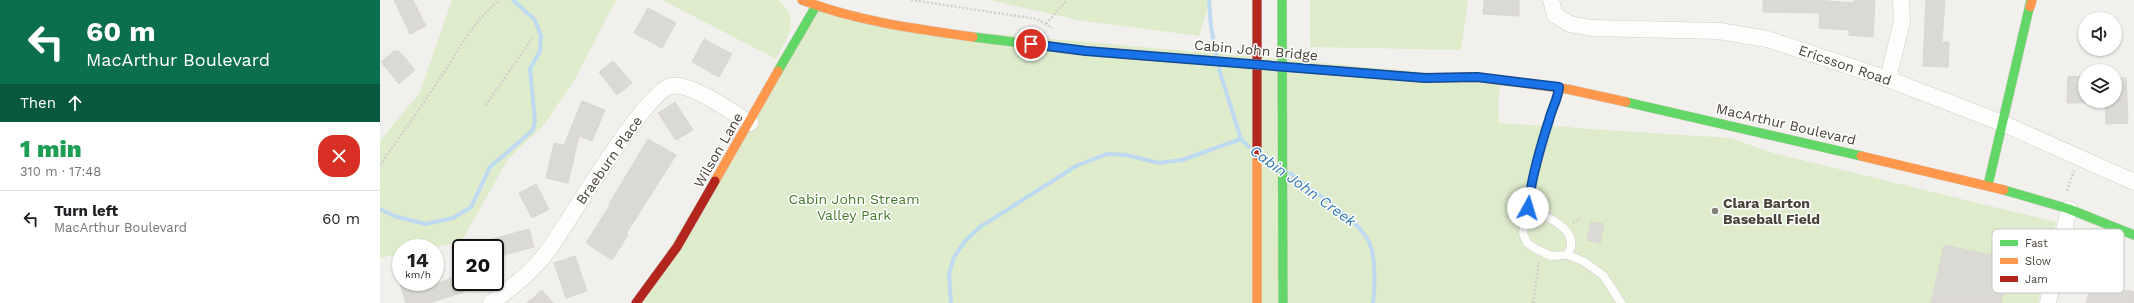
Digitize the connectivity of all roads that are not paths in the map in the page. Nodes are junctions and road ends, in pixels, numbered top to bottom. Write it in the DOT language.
graph roads {
  1 [pos="802,0"];
  2 [pos="1257,0"];
  3 [pos="1282,0"];
  4 [pos="1551,0"];
  5 [pos="1901,0"];
  6 [pos="2030,2"];
  7 [pos="816,6"];
  8 [pos="1425,78"];
  9 [pos="1888,80"];
  10 [pos="1559,87"];
  11 [pos="2002,122"];
  12 [pos="750,123"];
  13 [pos="2134,182"];
  14 [pos="1988,185"];
  15 [pos="1528,208"];
  16 [pos="2069,209"];
  17 [pos="2065,229"];
  18 [pos="2119,229"];
  19 [pos="2124,231"];
  20 [pos="2134,235"];
  21 [pos="1567,255"];
  22 [pos="2050,293"];
  23 [pos="491,303"];
  24 [pos="636,303"];
  25 [pos="1257,303"];
  26 [pos="1283,303"];
  27 [pos="1621,303"];
  28 [pos="2048,303"];
  1 -- 7 [label="main road"];
  2 -- 25 [label="main road"];
  3 -- 26 [label="main road"];
  4 -- 9 [label="street, Ericsson Road"];
  5 -- 9 [label="street"];
  6 -- 11 [label="main road"];
  7 -- 8 [label="main road, Cabin John Bridge, bridge"];
  7 -- 12 [label="main road, Wilson Lane"];
  8 -- 10 [label="main road, MacArthur Boulevard"];
  9 -- 11 [label="street, Ericsson Road"];
  10 -- 14 [label="main road, MacArthur Boulevard"];
  10 -- 15 [label="lane"];
  11 -- 13 [label="street, Ericsson Road"];
  11 -- 14 [label="main road"];
  12 -- 23 [label="street, Braeburn Place"];
  12 -- 24 [label="main road, Wilson Lane"];
  14 -- 16 [label="main road, MacArthur Boulevard"];
  15 -- 21 [label="lane"];
  15 -- 21 [label="lane"];
  16 -- 17 [label="street"];
  16 -- 18 [label="main road, MacArthur Boulevard"];
  19 -- 20 [label="main road, MacArthur Boulevard"];
  21 -- 27 [label="lane"];
  22 -- 28 [label="street"];
}
